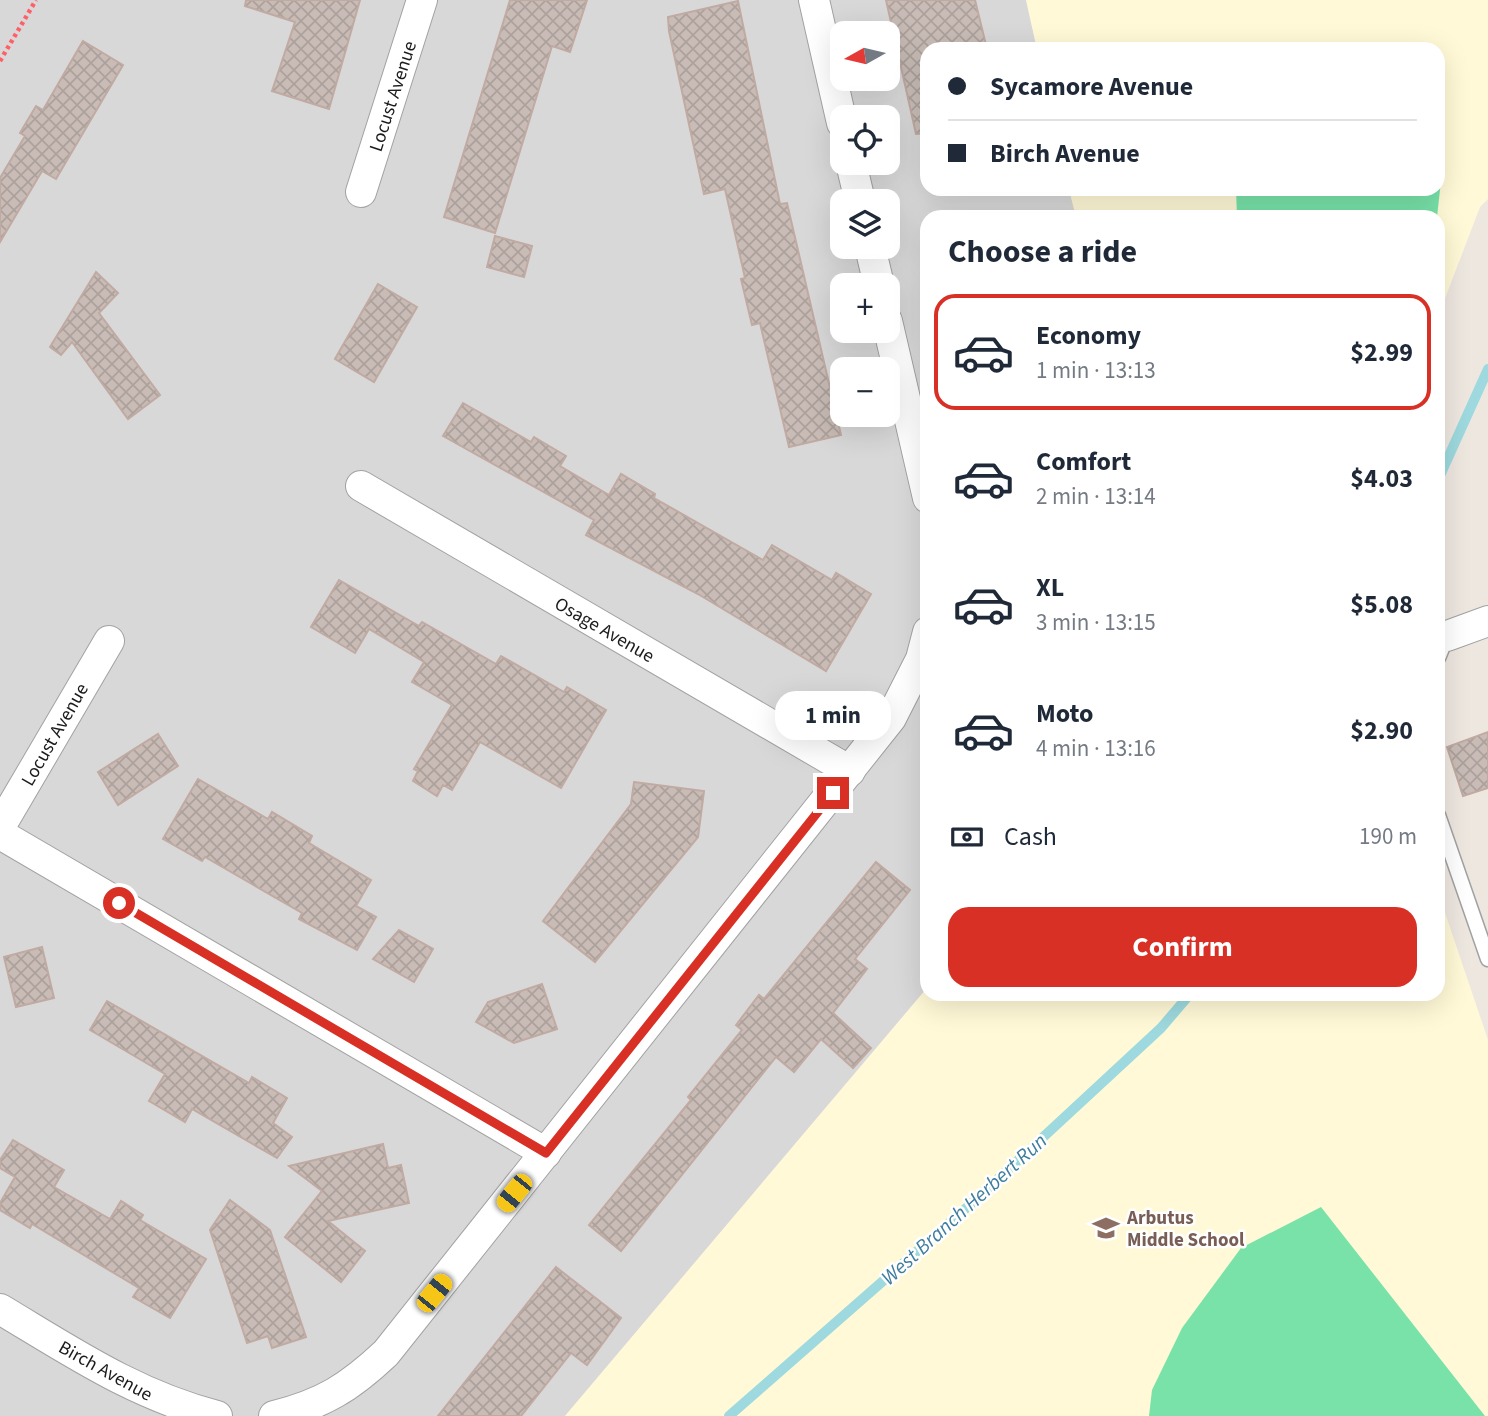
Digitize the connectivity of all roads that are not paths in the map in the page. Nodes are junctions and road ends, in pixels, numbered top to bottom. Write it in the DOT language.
graph roads {
  1 [pos="422,0"];
  2 [pos="814,0"];
  3 [pos="838,105"];
  4 [pos="361,192"];
  5 [pos="892,343"];
  6 [pos="920,463"];
  7 [pos="361,486"];
  8 [pos="1488,621"];
  9 [pos="109,641"];
  10 [pos="1445,646"];
  11 [pos="920,662"];
  12 [pos="850,771"];
  13 [pos="0,827"];
  14 [pos="0,834"];
  15 [pos="1445,835"];
  16 [pos="1488,958"];
  17 [pos="546,1153"];
  18 [pos="0,1309"];
  19 [pos="217,1416"];
  20 [pos="274,1416"];
  1 -- 4 [label="street, Locust Avenue"];
  2 -- 3 [label="street"];
  5 -- 6 [label="street"];
  7 -- 12 [label="street, Osage Avenue"];
  8 -- 10 [label="street"];
  9 -- 13 [label="street, Locust Avenue"];
  11 -- 12 [label="street"];
  12 -- 17 [label="street"];
  14 -- 17 [label="street"];
  15 -- 16 [label="lane"];
  17 -- 20 [label="street"];
  18 -- 19 [label="street, Birch Avenue"];
}
